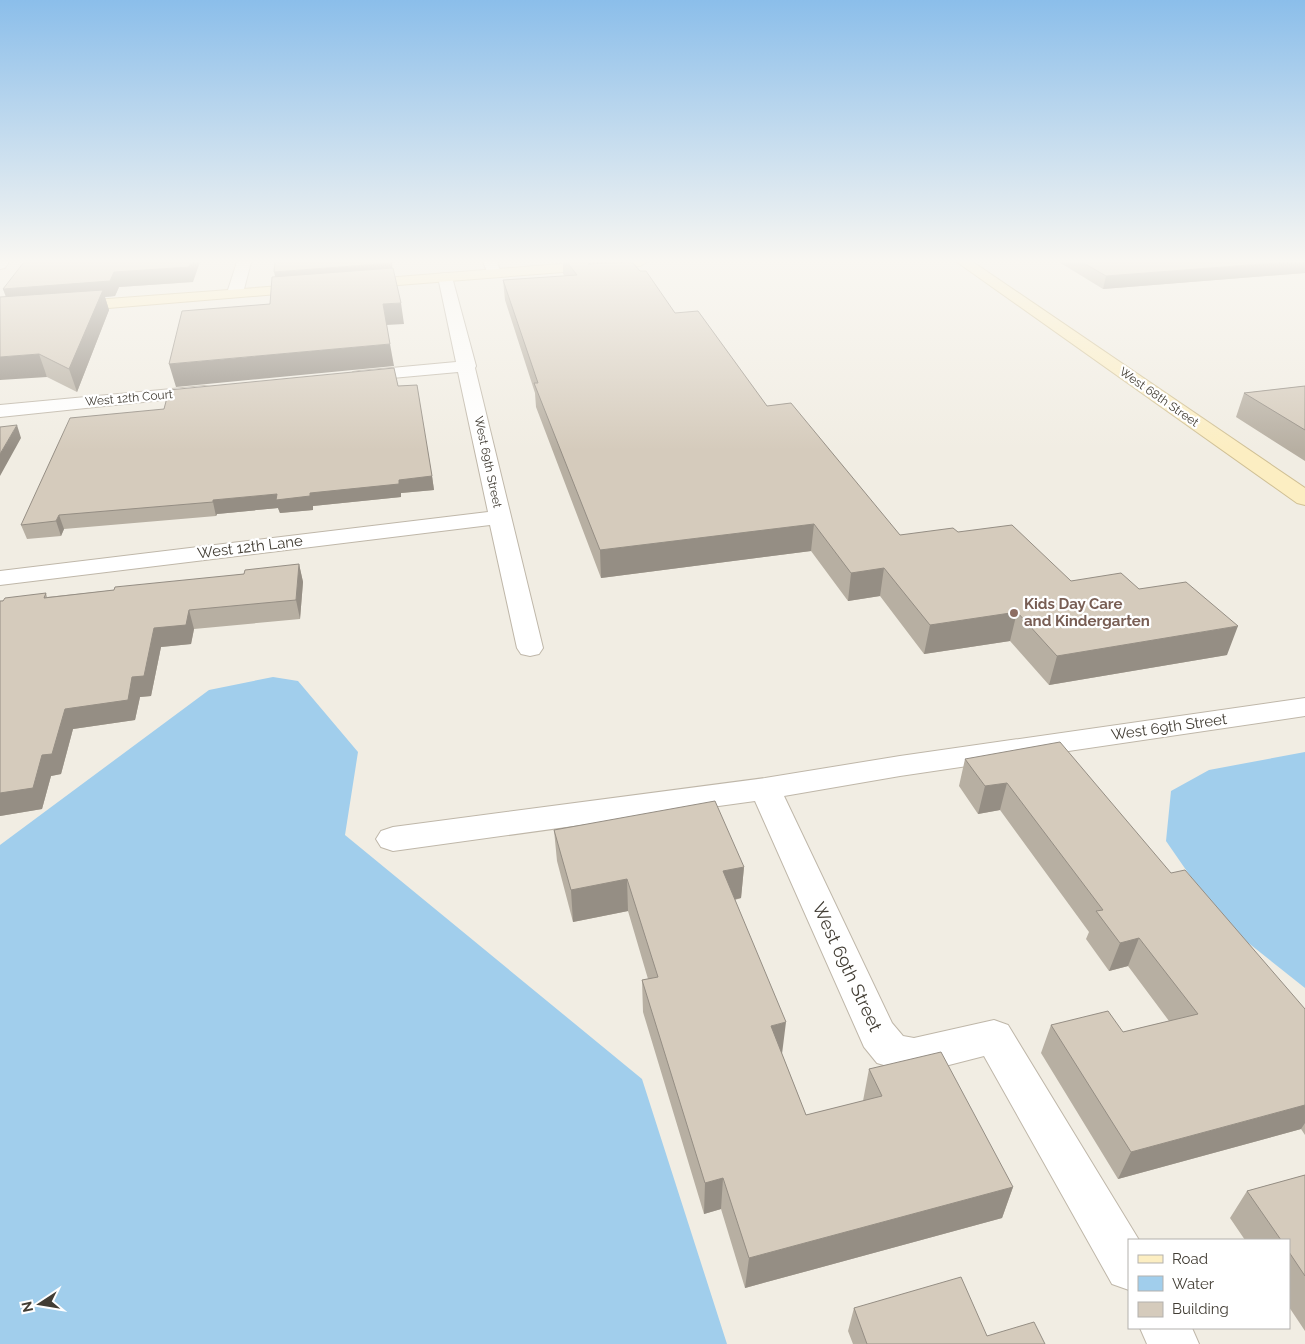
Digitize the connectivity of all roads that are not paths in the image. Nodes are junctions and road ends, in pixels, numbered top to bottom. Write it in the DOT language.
graph roads {
  1 [pos="457,325"];
  2 [pos="1055,325"];
  3 [pos="467,366"];
  4 [pos="338,378"];
  5 [pos="220,390"];
  6 [pos="0,411"];
  7 [pos="1305,498"];
  8 [pos="499,517"];
  9 [pos="0,578"];
  10 [pos="530,648"];
  11 [pos="1305,707"];
  12 [pos="765,789"];
  13 [pos="393,839"];
  14 [pos="1128,1265"];
  15 [pos="1166,1329"];
  16 [pos="1174,1344"];
  1 -- 3 [label="street, West 69th Street"];
  2 -- 7 [label="main road, West 68th Street"];
  3 -- 4 [label="street"];
  3 -- 8 [label="street, West 69th Street"];
  5 -- 6 [label="street, West 12th Court"];
  8 -- 9 [label="street, West 12th Lane"];
  8 -- 10 [label="street, West 69th Street"];
  11 -- 12 [label="street, West 69th Street"];
  12 -- 13 [label="street, West 69th Street"];
  12 -- 14 [label="street, West 69th Street"];
  15 -- 16 [label="street"];
}
